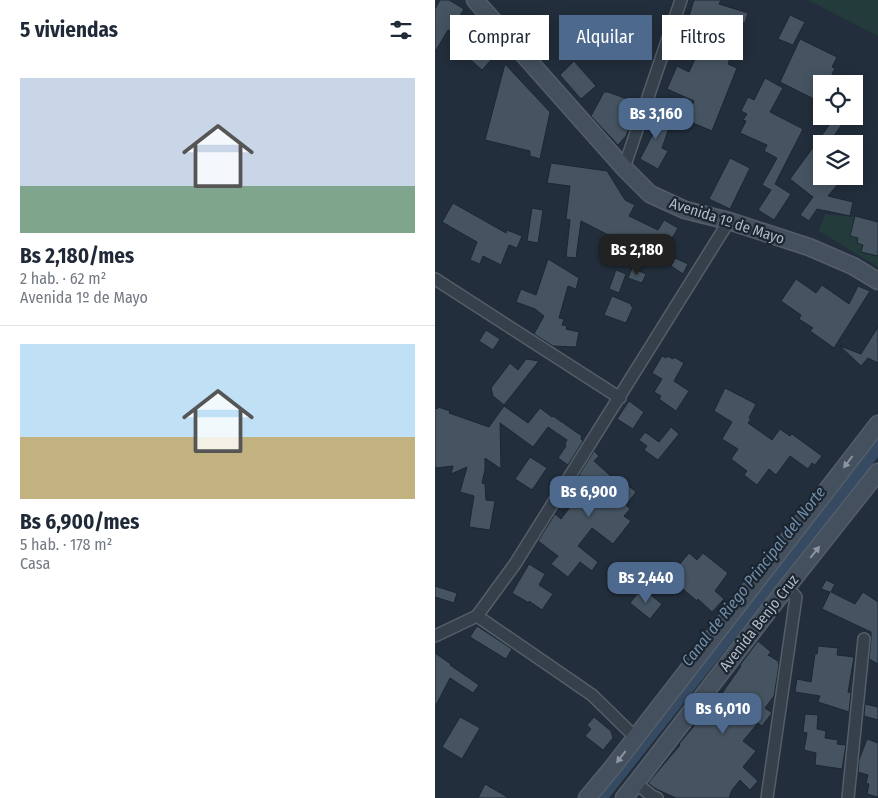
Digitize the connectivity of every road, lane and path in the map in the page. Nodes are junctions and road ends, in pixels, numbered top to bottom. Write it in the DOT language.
graph roads {
  1 [pos="475,0"];
  2 [pos="681,0"];
  3 [pos="624,168"];
  4 [pos="729,221"];
  5 [pos="435,279"];
  6 [pos="878,281"];
  7 [pos="620,398"];
  8 [pos="878,424"];
  9 [pos="878,472"];
  10 [pos="787,587"];
  11 [pos="477,616"];
  12 [pos="435,636"];
  13 [pos="864,639"];
  14 [pos="636,738"];
  15 [pos="636,784"];
  16 [pos="587,798"];
  17 [pos="624,798"];
  18 [pos="657,798"];
  19 [pos="767,798"];
  20 [pos="848,798"];
  1 -- 3 [label="main road, Avenida 1º de Mayo"];
  2 -- 3 [label="street"];
  3 -- 4 [label="main road, Avenida 1º de Mayo"];
  4 -- 6 [label="main road, Avenida 1º de Mayo"];
  4 -- 7 [label="street"];
  5 -- 7 [label="street"];
  7 -- 11 [label="street"];
  8 -- 14 [label="main road, Avenida Benjo Cruz, one-way"];
  10 -- 9 [label="main road, Avenida Benjo Cruz, one-way"];
  10 -- 15 [label="main road, Avenida Benjo Cruz"];
  10 -- 19 [label="street"];
  11 -- 12 [label="street"];
  11 -- 14 [label="street"];
  13 -- 20 [label="street"];
  14 -- 16 [label="main road, Avenida Benjo Cruz, one-way"];
  15 -- 17 [label="main road, Avenida Benjo Cruz"];
  15 -- 18 [label="street"];
}
